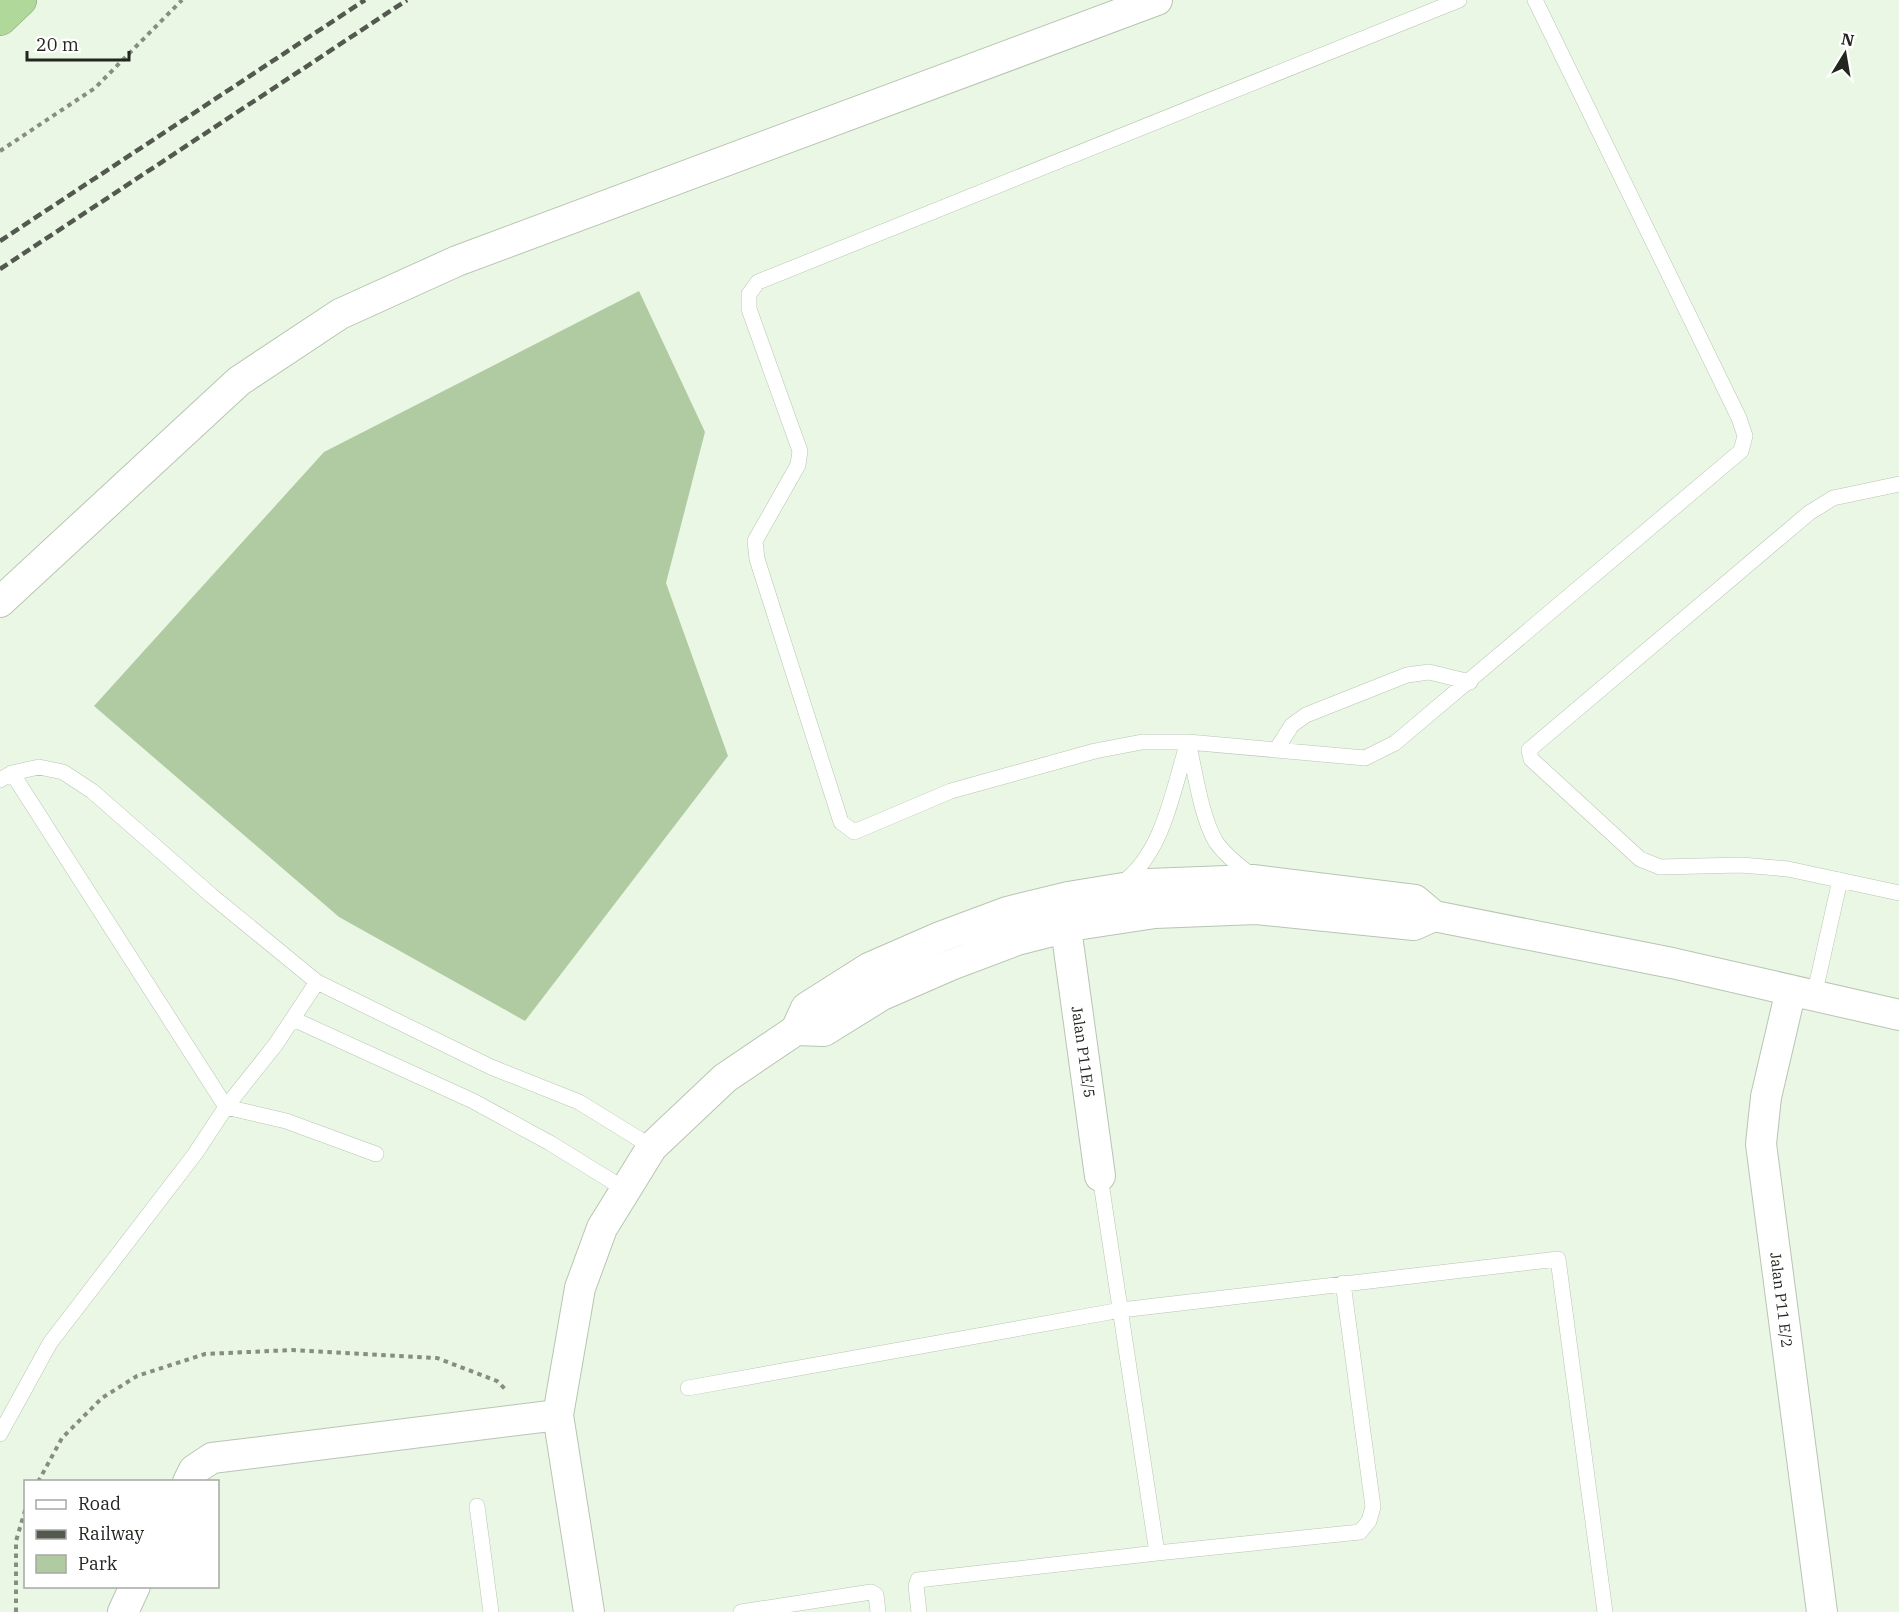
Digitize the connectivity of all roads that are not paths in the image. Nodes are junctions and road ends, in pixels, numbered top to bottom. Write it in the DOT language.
graph roads {
  1 [pos="20,0"];
  2 [pos="1157,0"];
  3 [pos="1460,0"];
  4 [pos="1535,0"];
  5 [pos="0,18"];
  6 [pos="1899,484"];
  7 [pos="0,602"];
  8 [pos="1470,682"];
  9 [pos="1188,742"];
  10 [pos="1276,750"];
  11 [pos="6,777"];
  12 [pos="1260,880"];
  13 [pos="1840,880"];
  14 [pos="1113,890"];
  15 [pos="1899,893"];
  16 [pos="1434,916"];
  17 [pos="1066,928"];
  18 [pos="317,982"];
  19 [pos="1803,993"];
  20 [pos="1899,1015"];
  21 [pos="293,1019"];
  22 [pos="796,1030"];
  23 [pos="226,1107"];
  24 [pos="652,1147"];
  25 [pos="376,1154"];
  26 [pos="1101,1176"];
  27 [pos="626,1190"];
  28 [pos="1343,1283"];
  29 [pos="1121,1310"];
  30 [pos="688,1388"];
  31 [pos="545,1417"];
  32 [pos="0,1434"];
  33 [pos="189,1480"];
  34 [pos="477,1506"];
  35 [pos="1157,1553"];
  36 [pos="135,1588"];
  37 [pos="123,1612"];
  38 [pos="491,1612"];
  39 [pos="589,1612"];
  40 [pos="741,1612"];
  41 [pos="878,1612"];
  42 [pos="919,1612"];
  43 [pos="1605,1612"];
  44 [pos="1822,1612"];
  1 -- 5 [label="highway"];
  2 -- 7 [label="street"];
  3 -- 9 [label="lane"];
  4 -- 8 [label="lane"];
  6 -- 13 [label="lane"];
  8 -- 10 [label="lane"];
  8 -- 10 [label="lane"];
  9 -- 10 [label="lane"];
  9 -- 12 [label="lane"];
  9 -- 14 [label="lane"];
  11 -- 18 [label="lane"];
  11 -- 23 [label="lane"];
  12 -- 14 [label="street"];
  12 -- 16 [label="street"];
  13 -- 15 [label="lane"];
  13 -- 19 [label="lane"];
  14 -- 22 [label="street"];
  16 -- 17 [label="street"];
  16 -- 19 [label="street"];
  17 -- 22 [label="street"];
  17 -- 26 [label="street, Jalan P11E/5"];
  18 -- 21 [label="lane"];
  18 -- 24 [label="lane"];
  19 -- 20 [label="street"];
  19 -- 44 [label="street, Jalan P11 E/2"];
  21 -- 23 [label="lane"];
  21 -- 27 [label="lane"];
  22 -- 24 [label="street"];
  23 -- 25 [label="lane"];
  23 -- 32 [label="lane"];
  24 -- 27 [label="street"];
  26 -- 29 [label="lane"];
  27 -- 31 [label="street"];
  28 -- 29 [label="lane"];
  28 -- 35 [label="lane"];
  28 -- 43 [label="lane"];
  29 -- 30 [label="lane"];
  29 -- 35 [label="lane"];
  31 -- 33 [label="street"];
  31 -- 39 [label="street"];
  34 -- 38 [label="lane"];
  35 -- 42 [label="lane"];
  36 -- 37 [label="street"];
  40 -- 41 [label="lane"];
}
